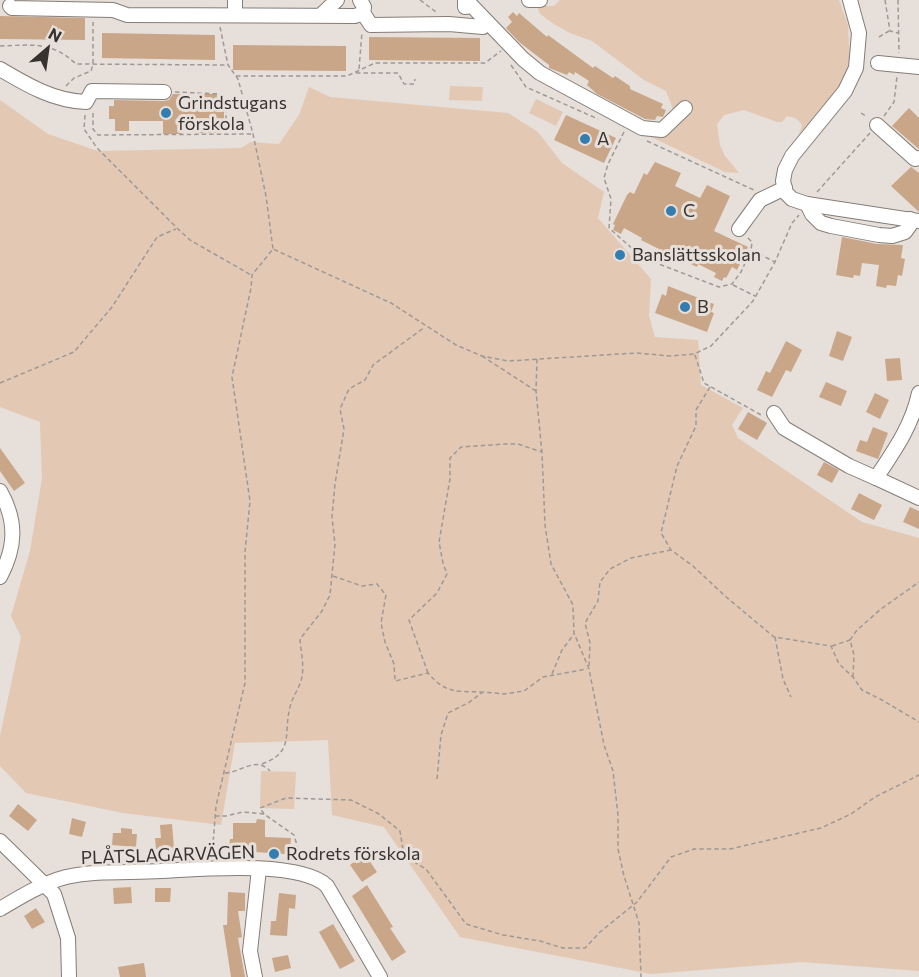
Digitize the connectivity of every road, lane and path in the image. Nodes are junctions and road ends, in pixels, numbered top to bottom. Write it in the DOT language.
graph roads {
  1 [pos="235,0"];
  2 [pos="337,0"];
  3 [pos="465,0"];
  4 [pos="529,0"];
  5 [pos="540,0"];
  6 [pos="850,0"];
  7 [pos="885,0"];
  8 [pos="898,0"];
  9 [pos="10,6"];
  10 [pos="362,7"];
  11 [pos="96,10"];
  12 [pos="218,15"];
  13 [pos="235,15"];
  14 [pos="321,15"];
  15 [pos="483,27"];
  16 [pos="890,31"];
  17 [pos="899,33"];
  18 [pos="879,37"];
  19 [pos="0,46"];
  20 [pos="501,51"];
  21 [pos="878,63"];
  22 [pos="93,64"];
  23 [pos="228,65"];
  24 [pos="899,65"];
  25 [pos="0,69"];
  26 [pos="359,70"];
  27 [pos="918,70"];
  28 [pos="355,72"];
  29 [pos="236,76"];
  30 [pos="415,79"];
  31 [pos="164,92"];
  32 [pos="55,97"];
  33 [pos="86,102"];
  34 [pos="685,108"];
  35 [pos="877,125"];
  36 [pos="625,131"];
  37 [pos="226,134"];
  38 [pos="253,134"];
  39 [pos="919,158"];
  40 [pos="785,188"];
  41 [pos="807,204"];
  42 [pos="915,220"];
  43 [pos="177,228"];
  44 [pos="739,229"];
  45 [pos="273,249"];
  46 [pos="751,250"];
  47 [pos="775,262"];
  48 [pos="252,275"];
  49 [pos="732,284"];
  50 [pos="756,297"];
  51 [pos="426,327"];
  52 [pos="694,354"];
  53 [pos="482,356"];
  54 [pos="537,358"];
  55 [pos="0,383"];
  56 [pos="710,387"];
  57 [pos="536,391"];
  58 [pos="919,393"];
  59 [pos="774,413"];
  60 [pos="542,453"];
  61 [pos="876,478"];
  62 [pos="0,491"];
  63 [pos="919,498"];
  64 [pos="671,550"];
  65 [pos="332,576"];
  66 [pos="0,577"];
  67 [pos="919,582"];
  68 [pos="574,633"];
  69 [pos="774,637"];
  70 [pos="850,640"];
  71 [pos="831,646"];
  72 [pos="589,669"];
  73 [pos="428,672"];
  74 [pos="552,675"];
  75 [pos="854,677"];
  76 [pos="483,692"];
  77 [pos="791,697"];
  78 [pos="919,722"];
  79 [pos="262,764"];
  80 [pos="270,771"];
  81 [pos="223,773"];
  82 [pos="919,775"];
  83 [pos="437,779"];
  84 [pos="264,814"];
  85 [pos="215,816"];
  86 [pos="0,841"];
  87 [pos="212,868"];
  88 [pos="258,868"];
  89 [pos="303,874"];
  90 [pos="47,885"];
  91 [pos="633,904"];
  92 [pos="0,909"];
  93 [pos="69,977"];
  94 [pos="255,977"];
  95 [pos="380,977"];
  96 [pos="641,977"];
  1 -- 13 [label="street"];
  2 -- 14 [label="street"];
  3 -- 34 [label="street"];
  4 -- 5 [label="street"];
  6 -- 40 [label="street"];
  7 -- 16 [label="path"];
  8 -- 17 [label="path"];
  9 -- 11 [label="street"];
  10 -- 14 [label="street"];
  10 -- 15 [label="street"];
  10 -- 26 [label="path"];
  11 -- 12 [label="street"];
  11 -- 22 [label="path"];
  12 -- 13 [label="street"];
  12 -- 23 [label="path"];
  13 -- 14 [label="street"];
  16 -- 17 [label="path"];
  16 -- 18 [label="path"];
  17 -- 24 [label="path"];
  19 -- 22 [label="path"];
  20 -- 26 [label="path"];
  21 -- 24 [label="street"];
  22 -- 23 [label="path"];
  22 -- 32 [label="path"];
  23 -- 29 [label="path"];
  24 -- 27 [label="street"];
  24 -- 35 [label="path"];
  25 -- 32 [label="street"];
  26 -- 28 [label="path"];
  28 -- 29 [label="path"];
  28 -- 30 [label="path"];
  29 -- 38 [label="path"];
  31 -- 33 [label="street"];
  31 -- 37 [label="path"];
  32 -- 33 [label="street"];
  33 -- 37 [label="path"];
  33 -- 43 [label="path"];
  35 -- 39 [label="street"];
  35 -- 41 [label="path"];
  36 -- 49 [label="path"];
  37 -- 38 [label="path"];
  38 -- 45 [label="path"];
  40 -- 41 [label="street"];
  40 -- 44 [label="street"];
  41 -- 42 [label="street"];
  41 -- 42 [label="street"];
  41 -- 47 [label="path"];
  43 -- 48 [label="path"];
  43 -- 55 [label="path"];
  44 -- 46 [label="path"];
  45 -- 48 [label="path"];
  45 -- 51 [label="path"];
  46 -- 47 [label="path"];
  46 -- 49 [label="path"];
  47 -- 50 [label="path"];
  48 -- 81 [label="path"];
  49 -- 50 [label="path"];
  50 -- 52 [label="path"];
  51 -- 53 [label="path"];
  51 -- 65 [label="path"];
  52 -- 54 [label="path"];
  52 -- 56 [label="path"];
  53 -- 54 [label="path"];
  53 -- 57 [label="path"];
  54 -- 57 [label="path"];
  56 -- 59 [label="path"];
  56 -- 64 [label="path"];
  57 -- 60 [label="path"];
  58 -- 61 [label="street"];
  59 -- 61 [label="street"];
  60 -- 68 [label="path"];
  60 -- 73 [label="path"];
  61 -- 63 [label="street"];
  62 -- 66 [label="street"];
  64 -- 69 [label="path"];
  64 -- 72 [label="path"];
  65 -- 73 [label="path"];
  65 -- 79 [label="path"];
  67 -- 70 [label="path"];
  68 -- 72 [label="path"];
  68 -- 74 [label="path"];
  69 -- 71 [label="path"];
  69 -- 77 [label="path"];
  70 -- 71 [label="path"];
  70 -- 75 [label="path"];
  71 -- 75 [label="path"];
  72 -- 74 [label="path"];
  72 -- 91 [label="path"];
  73 -- 76 [label="path"];
  74 -- 76 [label="path"];
  75 -- 78 [label="path"];
  76 -- 83 [label="path"];
  79 -- 80 [label="path"];
  79 -- 81 [label="path"];
  81 -- 85 [label="path"];
  82 -- 91 [label="path"];
  84 -- 85 [label="path"];
  84 -- 89 [label="path"];
  84 -- 91 [label="path"];
  85 -- 87 [label="path"];
  86 -- 90 [label="street"];
  87 -- 88 [label="street, PLÅTSLAGARVÄGEN"];
  87 -- 90 [label="street, PLÅTSLAGARVÄGEN"];
  88 -- 89 [label="street, PLÅTSLAGARVÄGEN"];
  88 -- 94 [label="street"];
  89 -- 95 [label="street, PLÅTSLAGARVÄGEN"];
  90 -- 92 [label="street, PLÅTSLAGARVÄGEN"];
  90 -- 93 [label="street"];
  91 -- 96 [label="path"];
}
